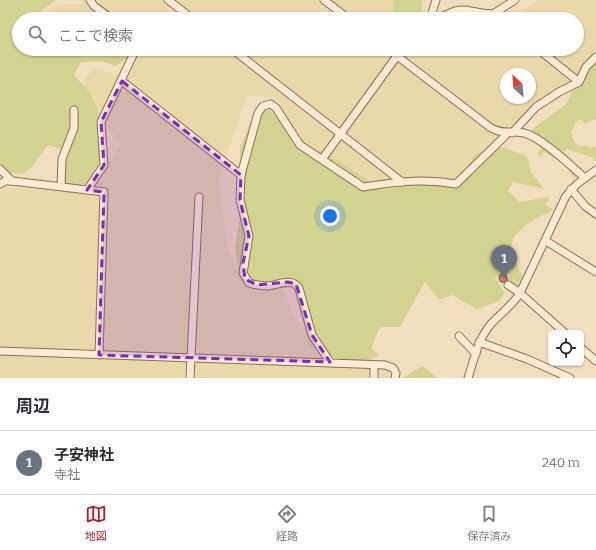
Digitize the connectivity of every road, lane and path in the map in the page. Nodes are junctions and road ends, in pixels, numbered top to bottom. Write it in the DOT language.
graph roads {
  1 [pos="90,0"];
  2 [pos="168,0"];
  3 [pos="324,0"];
  4 [pos="436,0"];
  5 [pos="515,0"];
  6 [pos="102,12"];
  7 [pos="184,12"];
  8 [pos="340,12"];
  9 [pos="432,12"];
  10 [pos="450,12"];
  11 [pos="480,12"];
  12 [pos="497,12"];
  13 [pos="133,56"];
  14 [pos="241,56"];
  15 [pos="395,56"];
  16 [pos="397,56"];
  17 [pos="547,56"];
  18 [pos="596,57"];
  19 [pos="122,81"];
  20 [pos="580,82"];
  21 [pos="74,110"];
  22 [pos="340,133"];
  23 [pos="510,133"];
  24 [pos="322,158"];
  25 [pos="0,169"];
  26 [pos="596,170"];
  27 [pos="241,175"];
  28 [pos="585,178"];
  29 [pos="12,181"];
  30 [pos="402,182"];
  31 [pos="0,184"];
  32 [pos="61,186"];
  33 [pos="571,189"];
  34 [pos="87,190"];
  35 [pos="199,197"];
  36 [pos="596,214"];
  37 [pos="546,241"];
  38 [pos="596,272"];
  39 [pos="508,285"];
  40 [pos="520,293"];
  41 [pos="562,330"];
  42 [pos="459,336"];
  43 [pos="479,342"];
  44 [pos="0,351"];
  45 [pos="584,351"];
  46 [pos="476,354"];
  47 [pos="99,355"];
  48 [pos="191,358"];
  49 [pos="596,361"];
  50 [pos="330,362"];
  51 [pos="374,364"];
  52 [pos="190,378"];
  53 [pos="374,378"];
  54 [pos="395,378"];
  55 [pos="468,378"];
  56 [pos="570,378"];
  1 -- 6 [label="street"];
  2 -- 7 [label="street"];
  3 -- 8 [label="street"];
  4 -- 9 [label="street"];
  5 -- 12 [label="street"];
  10 -- 11 [label="street"];
  13 -- 19 [label="street"];
  14 -- 22 [label="street"];
  15 -- 22 [label="street"];
  16 -- 23 [label="street"];
  17 -- 20 [label="street"];
  18 -- 20 [label="street"];
  19 -- 27 [label="street"];
  19 -- 34 [label="street"];
  20 -- 23 [label="street"];
  21 -- 32 [label="street"];
  22 -- 24 [label="street"];
  22 -- 30 [label="street"];
  23 -- 28 [label="street"];
  23 -- 30 [label="street"];
  24 -- 27 [label="street"];
  24 -- 30 [label="street"];
  25 -- 29 [label="street"];
  26 -- 28 [label="street"];
  27 -- 50 [label="street"];
  28 -- 33 [label="street"];
  29 -- 31 [label="street"];
  29 -- 32 [label="street"];
  32 -- 34 [label="street"];
  33 -- 36 [label="street"];
  33 -- 37 [label="street"];
  34 -- 47 [label="street"];
  35 -- 48 [label="street"];
  37 -- 38 [label="street"];
  37 -- 40 [label="street"];
  39 -- 40 [label="street"];
  40 -- 41 [label="street"];
  40 -- 43 [label="street"];
  42 -- 46 [label="street"];
  43 -- 46 [label="street"];
  43 -- 56 [label="street"];
  44 -- 47 [label="street"];
  45 -- 49 [label="street"];
  46 -- 55 [label="street"];
  47 -- 48 [label="street"];
  48 -- 50 [label="street"];
  48 -- 52 [label="street"];
  50 -- 51 [label="street"];
  51 -- 53 [label="street"];
  51 -- 54 [label="street"];
}
